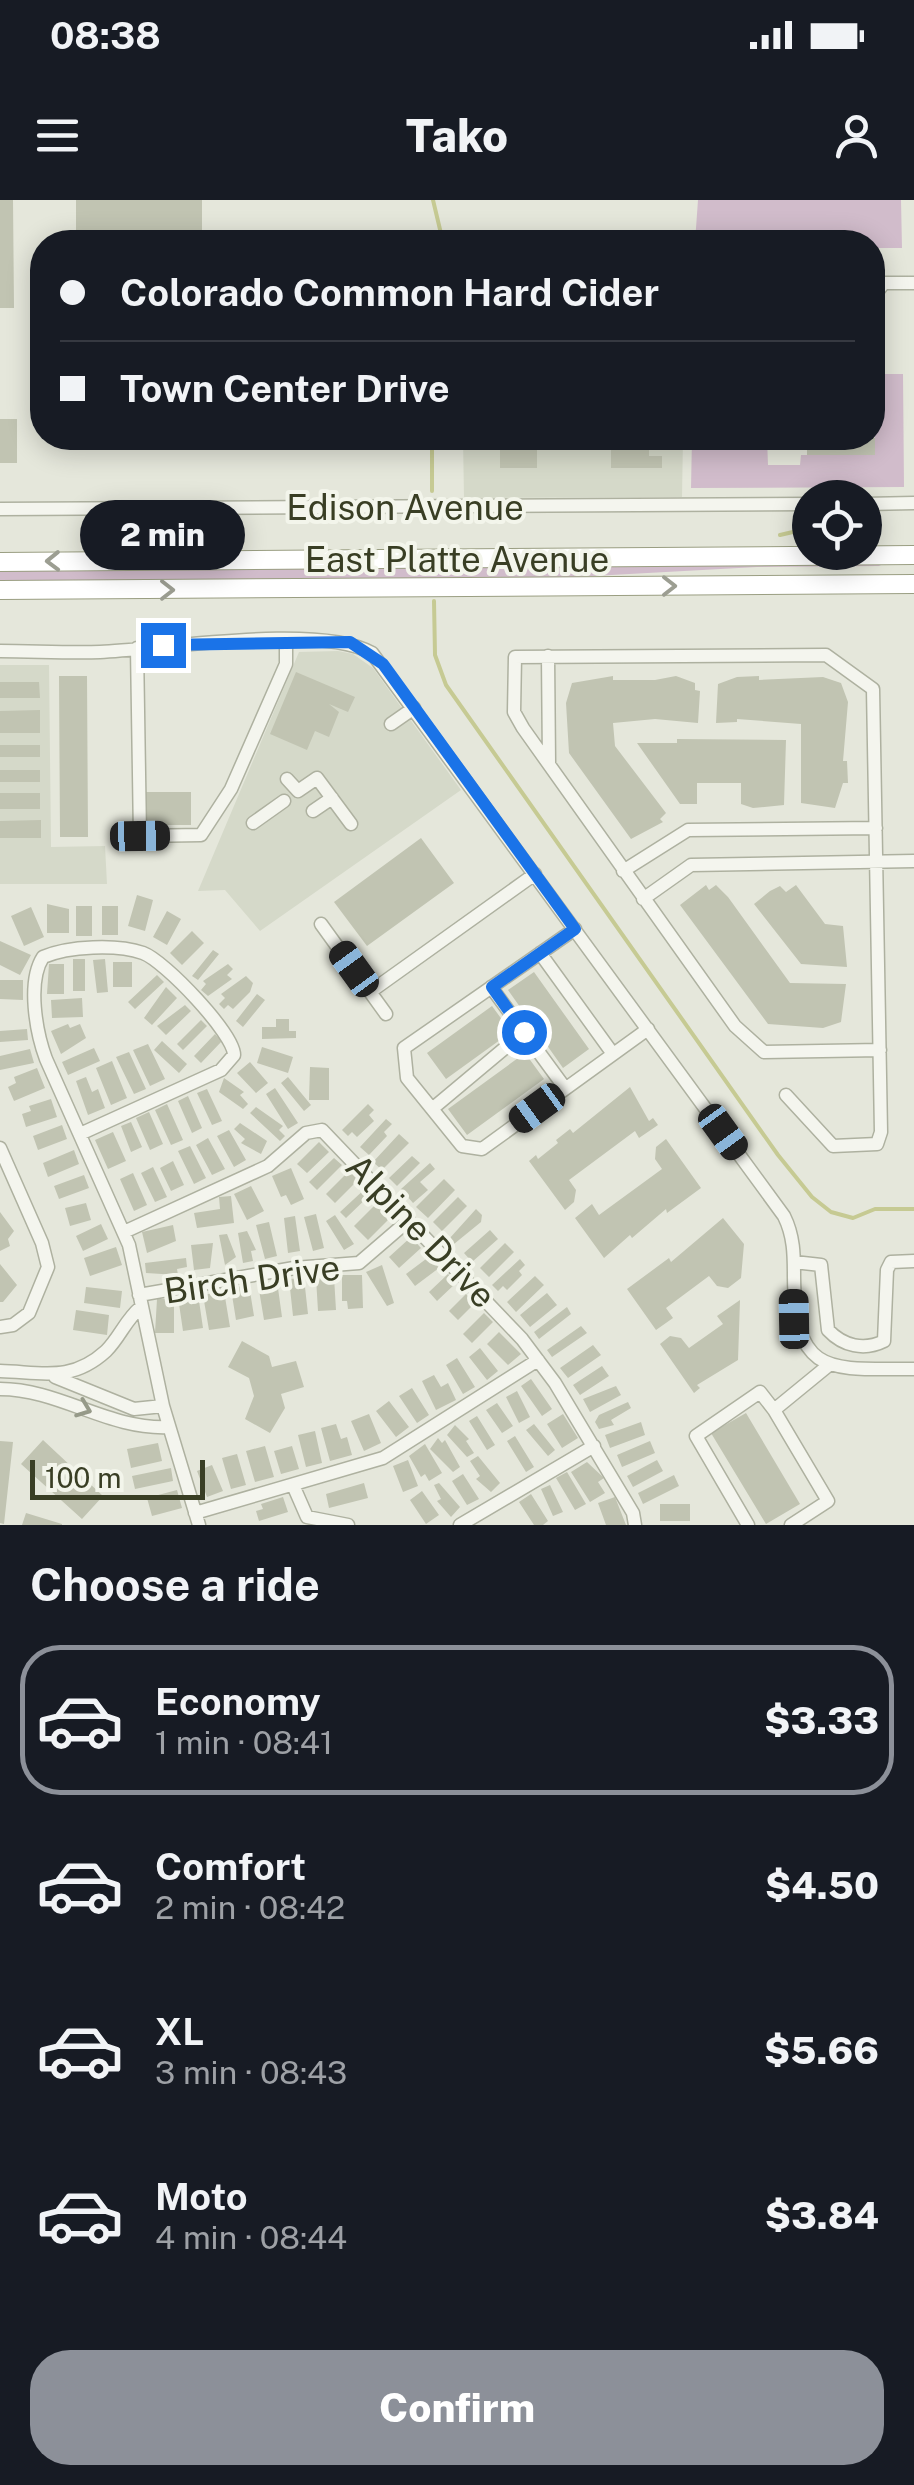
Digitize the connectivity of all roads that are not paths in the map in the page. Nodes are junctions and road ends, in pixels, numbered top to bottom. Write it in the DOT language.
graph roads {
  1 [pos="914,283"];
  2 [pos="885,284"];
  3 [pos="792,504"];
  4 [pos="882,504"];
  5 [pos="914,504"];
  6 [pos="0,509"];
  7 [pos="914,555"];
  8 [pos="0,562"];
  9 [pos="914,584"];
  10 [pos="0,590"];
  11 [pos="286,642"];
  12 [pos="137,648"];
  13 [pos="0,652"];
  14 [pos="548,656"];
  15 [pos="414,708"];
  16 [pos="391,724"];
  17 [pos="549,765"];
  18 [pos="287,780"];
  19 [pos="332,798"];
  20 [pos="284,801"];
  21 [pos="313,811"];
  22 [pos="253,824"];
  23 [pos="351,824"];
  24 [pos="876,828"];
  25 [pos="914,861"];
  26 [pos="876,862"];
  27 [pos="623,872"];
  28 [pos="535,874"];
  29 [pos="643,899"];
  30 [pos="321,924"];
  31 [pos="575,929"];
  32 [pos="540,953"];
  33 [pos="492,987"];
  34 [pos="370,992"];
  35 [pos="386,1014"];
  36 [pos="648,1028"];
  37 [pos="524,1032"];
  38 [pos="880,1050"];
  39 [pos="613,1054"];
  40 [pos="565,1088"];
  41 [pos="786,1095"];
  42 [pos="432,1109"];
  43 [pos="80,1134"];
  44 [pos="0,1148"];
  45 [pos="409,1220"];
  46 [pos="124,1232"];
  47 [pos="794,1262"];
  48 [pos="914,1262"];
  49 [pos="140,1301"];
  50 [pos="0,1327"];
  51 [pos="538,1360"];
  52 [pos="829,1365"];
  53 [pos="914,1369"];
  54 [pos="0,1371"];
  55 [pos="55,1377"];
  56 [pos="0,1389"];
  57 [pos="162,1406"];
  58 [pos="774,1410"];
  59 [pos="168,1427"];
  60 [pos="594,1446"];
  61 [pos="293,1485"];
  62 [pos="197,1519"];
  63 [pos="348,1525"];
  64 [pos="460,1525"];
  65 [pos="634,1525"];
  66 [pos="748,1525"];
  67 [pos="790,1525"];
  1 -- 2 [label="street"];
  3 -- 6 [label="street, Edison Avenue"];
  4 -- 5 [label="street"];
  7 -- 8 [label="highway, East Platte Avenue, one-way"];
  10 -- 9 [label="highway, East Platte Avenue, one-way"];
  11 -- 12 [label="street"];
  11 -- 12 [label="street"];
  11 -- 15 [label="street"];
  12 -- 13 [label="street"];
  14 -- 17 [label="street"];
  14 -- 17 [label="street"];
  14 -- 24 [label="street"];
  15 -- 16 [label="street"];
  15 -- 28 [label="street"];
  17 -- 27 [label="street"];
  18 -- 19 [label="street"];
  19 -- 21 [label="street"];
  19 -- 23 [label="street"];
  20 -- 22 [label="street"];
  24 -- 26 [label="street"];
  24 -- 27 [label="street"];
  25 -- 26 [label="street"];
  26 -- 29 [label="street"];
  26 -- 38 [label="street"];
  27 -- 29 [label="street"];
  28 -- 31 [label="street"];
  28 -- 34 [label="street"];
  29 -- 38 [label="street"];
  30 -- 34 [label="street"];
  31 -- 32 [label="street"];
  31 -- 36 [label="street"];
  32 -- 33 [label="street"];
  32 -- 39 [label="street"];
  33 -- 37 [label="street"];
  33 -- 42 [label="street"];
  34 -- 35 [label="street"];
  36 -- 39 [label="street"];
  36 -- 47 [label="street"];
  37 -- 40 [label="street"];
  37 -- 42 [label="street"];
  38 -- 41 [label="street"];
  39 -- 40 [label="street"];
  40 -- 42 [label="street"];
  43 -- 43 [label="street"];
  43 -- 46 [label="street"];
  44 -- 50 [label="street"];
  45 -- 46 [label="street, Alpine Drive"];
  45 -- 49 [label="street, Birch Drive"];
  45 -- 51 [label="street, Alpine Drive"];
  46 -- 49 [label="street"];
  47 -- 48 [label="street"];
  47 -- 52 [label="street"];
  49 -- 55 [label="street"];
  49 -- 57 [label="street"];
  51 -- 60 [label="street, Alpine Drive"];
  51 -- 61 [label="street"];
  52 -- 53 [label="street"];
  52 -- 58 [label="street"];
  54 -- 55 [label="street"];
  55 -- 57 [label="street"];
  56 -- 59 [label="street, one-way"];
  57 -- 59 [label="street"];
  58 -- 66 [label="street"];
  58 -- 67 [label="street"];
  59 -- 62 [label="street"];
  60 -- 64 [label="street"];
  60 -- 65 [label="street, Alpine Drive"];
  61 -- 62 [label="street"];
  61 -- 63 [label="street"];
}
